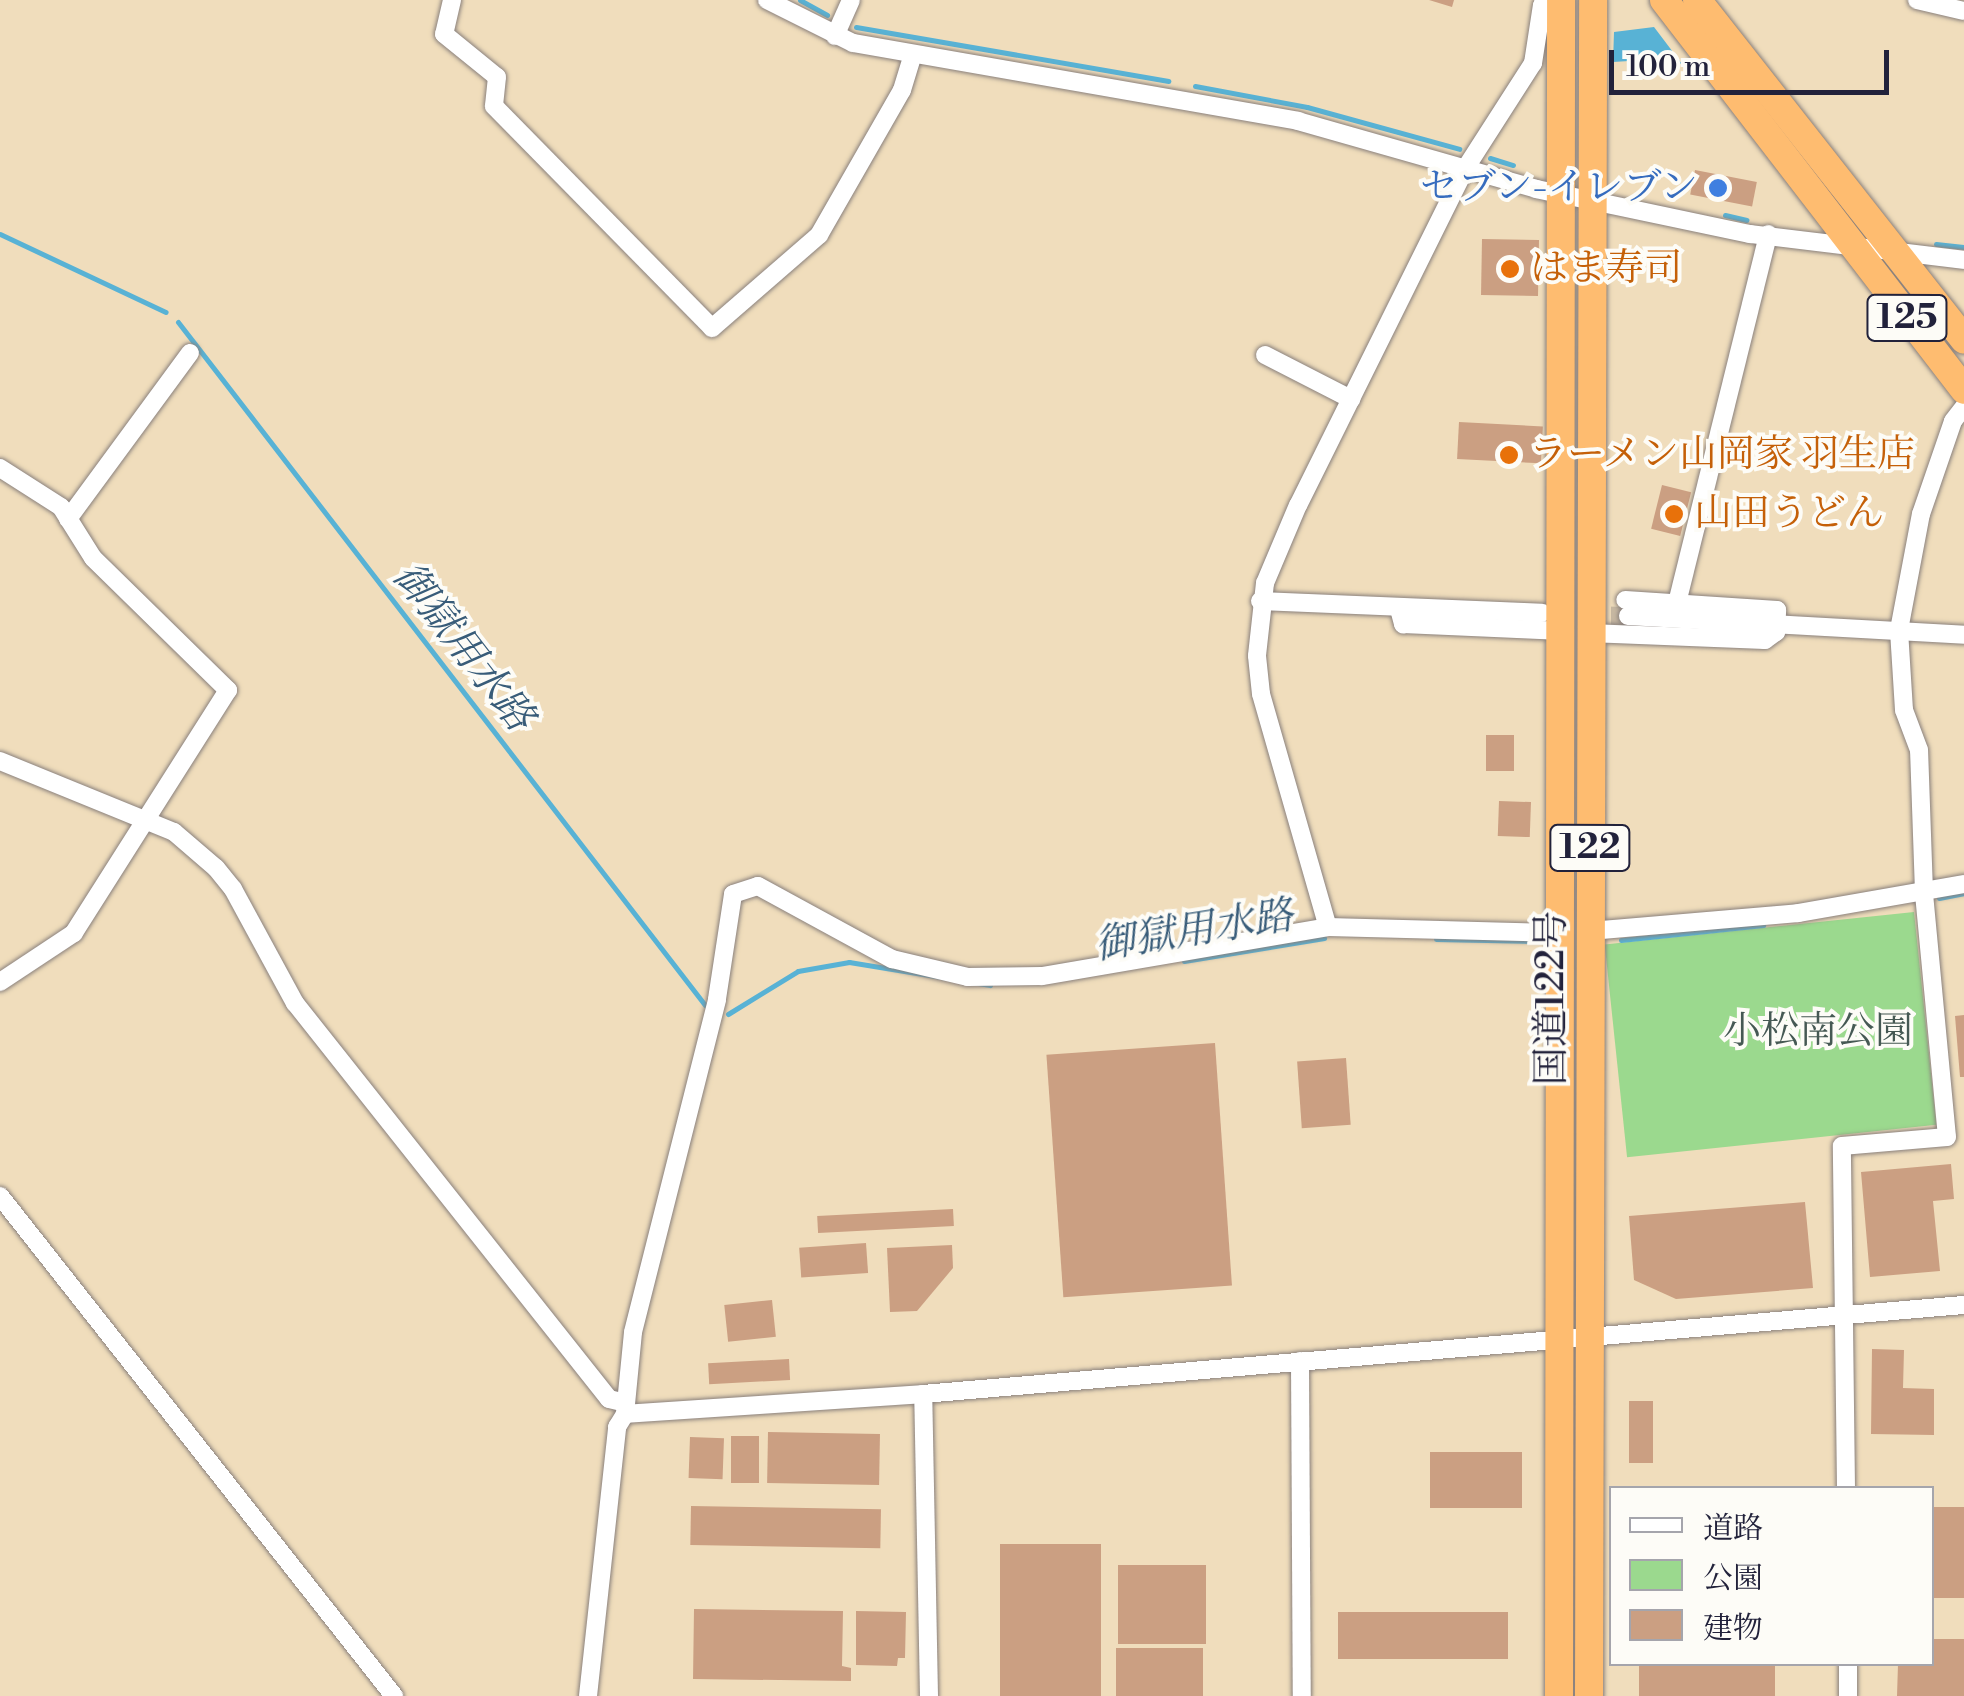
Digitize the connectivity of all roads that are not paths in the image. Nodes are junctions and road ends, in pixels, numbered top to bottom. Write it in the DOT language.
graph roads {
  1 [pos="452,0"];
  2 [pos="767,0"];
  3 [pos="851,0"];
  4 [pos="1664,0"];
  5 [pos="1697,0"];
  6 [pos="1916,0"];
  7 [pos="1561,1"];
  8 [pos="1597,7"];
  9 [pos="1964,11"];
  10 [pos="835,36"];
  11 [pos="913,56"];
  12 [pos="1464,169"];
  13 [pos="1561,194"];
  14 [pos="1592,200"];
  15 [pos="1768,234"];
  16 [pos="1850,246"];
  17 [pos="1896,254"];
  18 [pos="1964,260"];
  19 [pos="1964,339"];
  20 [pos="190,354"];
  21 [pos="1265,356"];
  22 [pos="1964,390"];
  23 [pos="1351,399"];
  24 [pos="1964,407"];
  25 [pos="0,468"];
  26 [pos="68,519"];
  27 [pos="1260,602"];
  28 [pos="1677,603"];
  29 [pos="1399,609"];
  30 [pos="1776,624"];
  31 [pos="1565,626"];
  32 [pos="1899,630"];
  33 [pos="1964,636"];
  34 [pos="0,761"];
  35 [pos="147,818"];
  36 [pos="1964,884"];
  37 [pos="1924,892"];
  38 [pos="1328,926"];
  39 [pos="1576,932"];
  40 [pos="0,982"];
  41 [pos="0,1196"];
  42 [pos="1964,1305"];
  43 [pos="1844,1315"];
  44 [pos="1576,1341"];
  45 [pos="1300,1362"];
  46 [pos="923,1394"];
  47 [pos="623,1408"];
  48 [pos="1846,1486"];
  49 [pos="1848,1666"];
  50 [pos="394,1696"];
  51 [pos="588,1696"];
  52 [pos="929,1696"];
  53 [pos="1302,1696"];
  54 [pos="1559,1696"];
  55 [pos="1589,1696"];
  56 [pos="1848,1696"];
  1 -- 11 [label="street"];
  2 -- 10 [label="street"];
  3 -- 10 [label="street"];
  4 -- 16 [label="highway, 125"];
  5 -- 17 [label="highway, 125"];
  6 -- 9 [label="street"];
  7 -- 12 [label="street"];
  7 -- 13 [label="highway, 国道122号 / 122"];
  8 -- 14 [label="highway, 国道122号 / 122"];
  10 -- 11 [label="street"];
  11 -- 12 [label="street"];
  12 -- 13 [label="street"];
  12 -- 23 [label="street"];
  13 -- 14 [label="street"];
  13 -- 31 [label="highway, 国道122号 / 122"];
  14 -- 15 [label="street"];
  14 -- 31 [label="highway, 国道122号 / 122"];
  15 -- 16 [label="street"];
  15 -- 28 [label="street"];
  16 -- 17 [label="street"];
  16 -- 22 [label="highway, 125"];
  17 -- 18 [label="street"];
  17 -- 19 [label="highway, 125"];
  20 -- 26 [label="street"];
  21 -- 23 [label="street"];
  23 -- 27 [label="street"];
  24 -- 32 [label="street"];
  25 -- 26 [label="street"];
  26 -- 35 [label="street"];
  27 -- 29 [label="street"];
  27 -- 38 [label="street"];
  28 -- 30 [label="street"];
  28 -- 30 [label="street"];
  29 -- 31 [label="street"];
  29 -- 31 [label="street"];
  30 -- 31 [label="street"];
  30 -- 32 [label="street"];
  31 -- 39 [label="highway, 国道122号 / 122"];
  32 -- 33 [label="street"];
  32 -- 37 [label="street"];
  34 -- 35 [label="street"];
  35 -- 40 [label="street"];
  35 -- 47 [label="street"];
  36 -- 37 [label="street"];
  37 -- 39 [label="street"];
  37 -- 43 [label="street"];
  38 -- 39 [label="street"];
  38 -- 47 [label="street"];
  39 -- 44 [label="highway, 国道122号 / 122"];
  41 -- 50 [label="street"];
  42 -- 43 [label="street"];
  43 -- 44 [label="street"];
  43 -- 48 [label="street"];
  44 -- 45 [label="street"];
  44 -- 54 [label="highway, 国道122号 / 122"];
  44 -- 55 [label="highway, 国道122号 / 122"];
  45 -- 46 [label="street"];
  45 -- 53 [label="street"];
  46 -- 47 [label="street"];
  46 -- 52 [label="street"];
  47 -- 51 [label="street"];
  49 -- 56 [label="street"];
}
